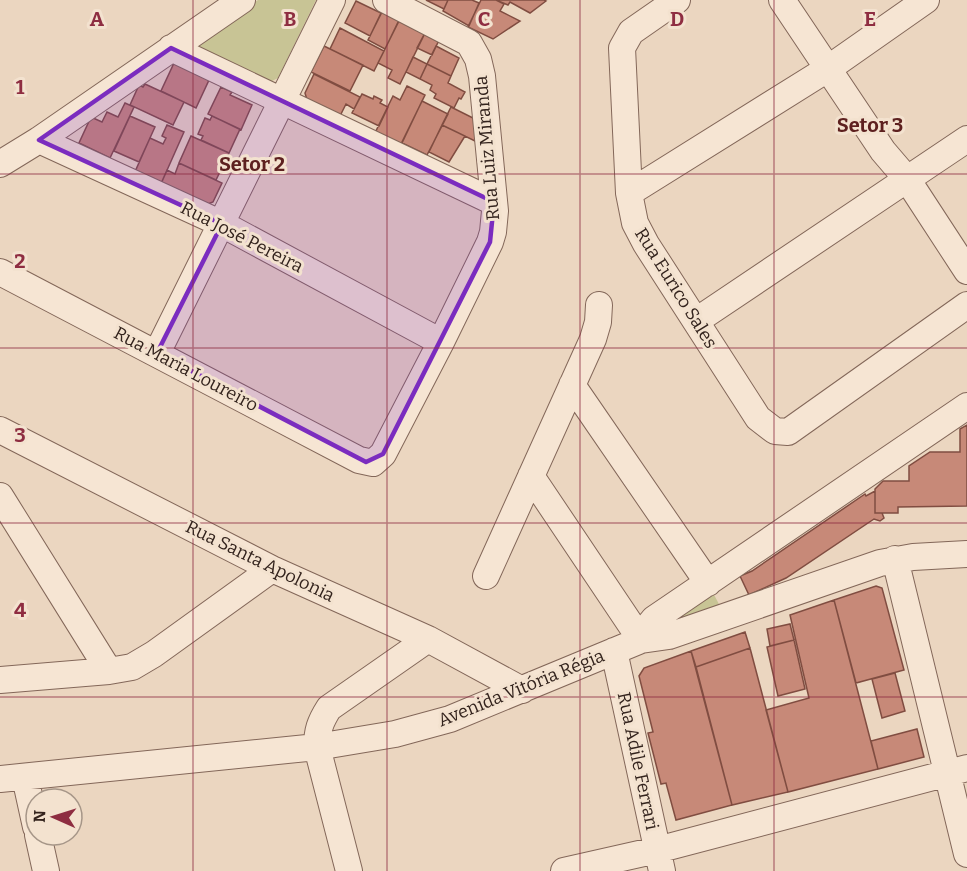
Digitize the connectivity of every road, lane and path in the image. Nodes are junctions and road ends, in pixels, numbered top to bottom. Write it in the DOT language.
graph roads {
  1 [pos="242,0"];
  2 [pos="332,0"];
  3 [pos="386,0"];
  4 [pos="677,0"];
  5 [pos="782,0"];
  6 [pos="926,0"];
  7 [pos="171,48"];
  8 [pos="829,68"];
  9 [pos="282,101"];
  10 [pos="967,139"];
  11 [pos="39,140"];
  12 [pos="0,164"];
  13 [pos="907,179"];
  14 [pos="629,193"];
  15 [pos="494,202"];
  16 [pos="222,224"];
  17 [pos="967,271"];
  18 [pos="0,272"];
  19 [pos="599,305"];
  20 [pos="967,305"];
  21 [pos="696,321"];
  22 [pos="441,342"];
  23 [pos="157,353"];
  24 [pos="572,385"];
  25 [pos="967,406"];
  26 [pos="0,430"];
  27 [pos="373,463"];
  28 [pos="531,476"];
  29 [pos="0,496"];
  30 [pos="967,554"];
  31 [pos="895,559"];
  32 [pos="272,569"];
  33 [pos="486,576"];
  34 [pos="712,580"];
  35 [pos="739,611"];
  36 [pos="428,639"];
  37 [pos="641,640"];
  38 [pos="614,651"];
  39 [pos="109,671"];
  40 [pos="0,680"];
  41 [pos="522,690"];
  42 [pos="317,747"];
  43 [pos="957,770"];
  44 [pos="12,778"];
  45 [pos="24,802"];
  46 [pos="41,847"];
  47 [pos="967,854"];
  48 [pos="659,861"];
  49 [pos="46,871"];
  50 [pos="349,871"];
  51 [pos="564,871"];
  1 -- 7 [label="street"];
  2 -- 9 [label="street"];
  3 -- 15 [label="street, Rua Luiz Miranda"];
  4 -- 14 [label="street, Rua Eurico Sales"];
  5 -- 8 [label="street"];
  6 -- 8 [label="street"];
  7 -- 9 [label="street"];
  7 -- 11 [label="street"];
  8 -- 13 [label="street"];
  8 -- 14 [label="street"];
  9 -- 15 [label="street"];
  9 -- 16 [label="street"];
  10 -- 13 [label="street"];
  11 -- 12 [label="street"];
  11 -- 16 [label="street, Rua José Pereira"];
  13 -- 17 [label="street"];
  13 -- 21 [label="street"];
  14 -- 21 [label="street, Rua Eurico Sales"];
  15 -- 22 [label="street, Rua Luiz Miranda"];
  16 -- 22 [label="street, Rua José Pereira"];
  16 -- 23 [label="street"];
  18 -- 23 [label="street, Rua Maria Loureiro"];
  19 -- 24 [label="street"];
  20 -- 21 [label="street, Rua Eurico Sales"];
  22 -- 27 [label="street, Rua Luiz Miranda"];
  23 -- 27 [label="street, Rua Maria Loureiro"];
  24 -- 28 [label="street"];
  24 -- 34 [label="street"];
  25 -- 34 [label="street"];
  26 -- 32 [label="street, Rua Santa Apolonia"];
  28 -- 33 [label="street"];
  28 -- 37 [label="street"];
  29 -- 39 [label="street"];
  30 -- 31 [label="street, Avenida Vitória Régia"];
  31 -- 35 [label="street, Avenida Vitória Régia"];
  31 -- 43 [label="street"];
  32 -- 36 [label="street, Rua Santa Apolonia"];
  32 -- 39 [label="street"];
  34 -- 35 [label="street"];
  34 -- 37 [label="street"];
  35 -- 37 [label="street, Avenida Vitória Régia"];
  36 -- 41 [label="street, Rua Santa Apolonia"];
  36 -- 42 [label="street"];
  37 -- 38 [label="street, Avenida Vitória Régia"];
  38 -- 41 [label="street, Avenida Vitória Régia"];
  38 -- 48 [label="street, Rua Adile Ferrari"];
  39 -- 40 [label="street"];
  41 -- 42 [label="street, Avenida Vitória Régia"];
  42 -- 44 [label="street, Avenida Vitória Régia"];
  42 -- 50 [label="street"];
  43 -- 47 [label="street"];
  43 -- 48 [label="street"];
  44 -- 45 [label="street"];
  46 -- 49 [label="street"];
  48 -- 51 [label="street"];
}
